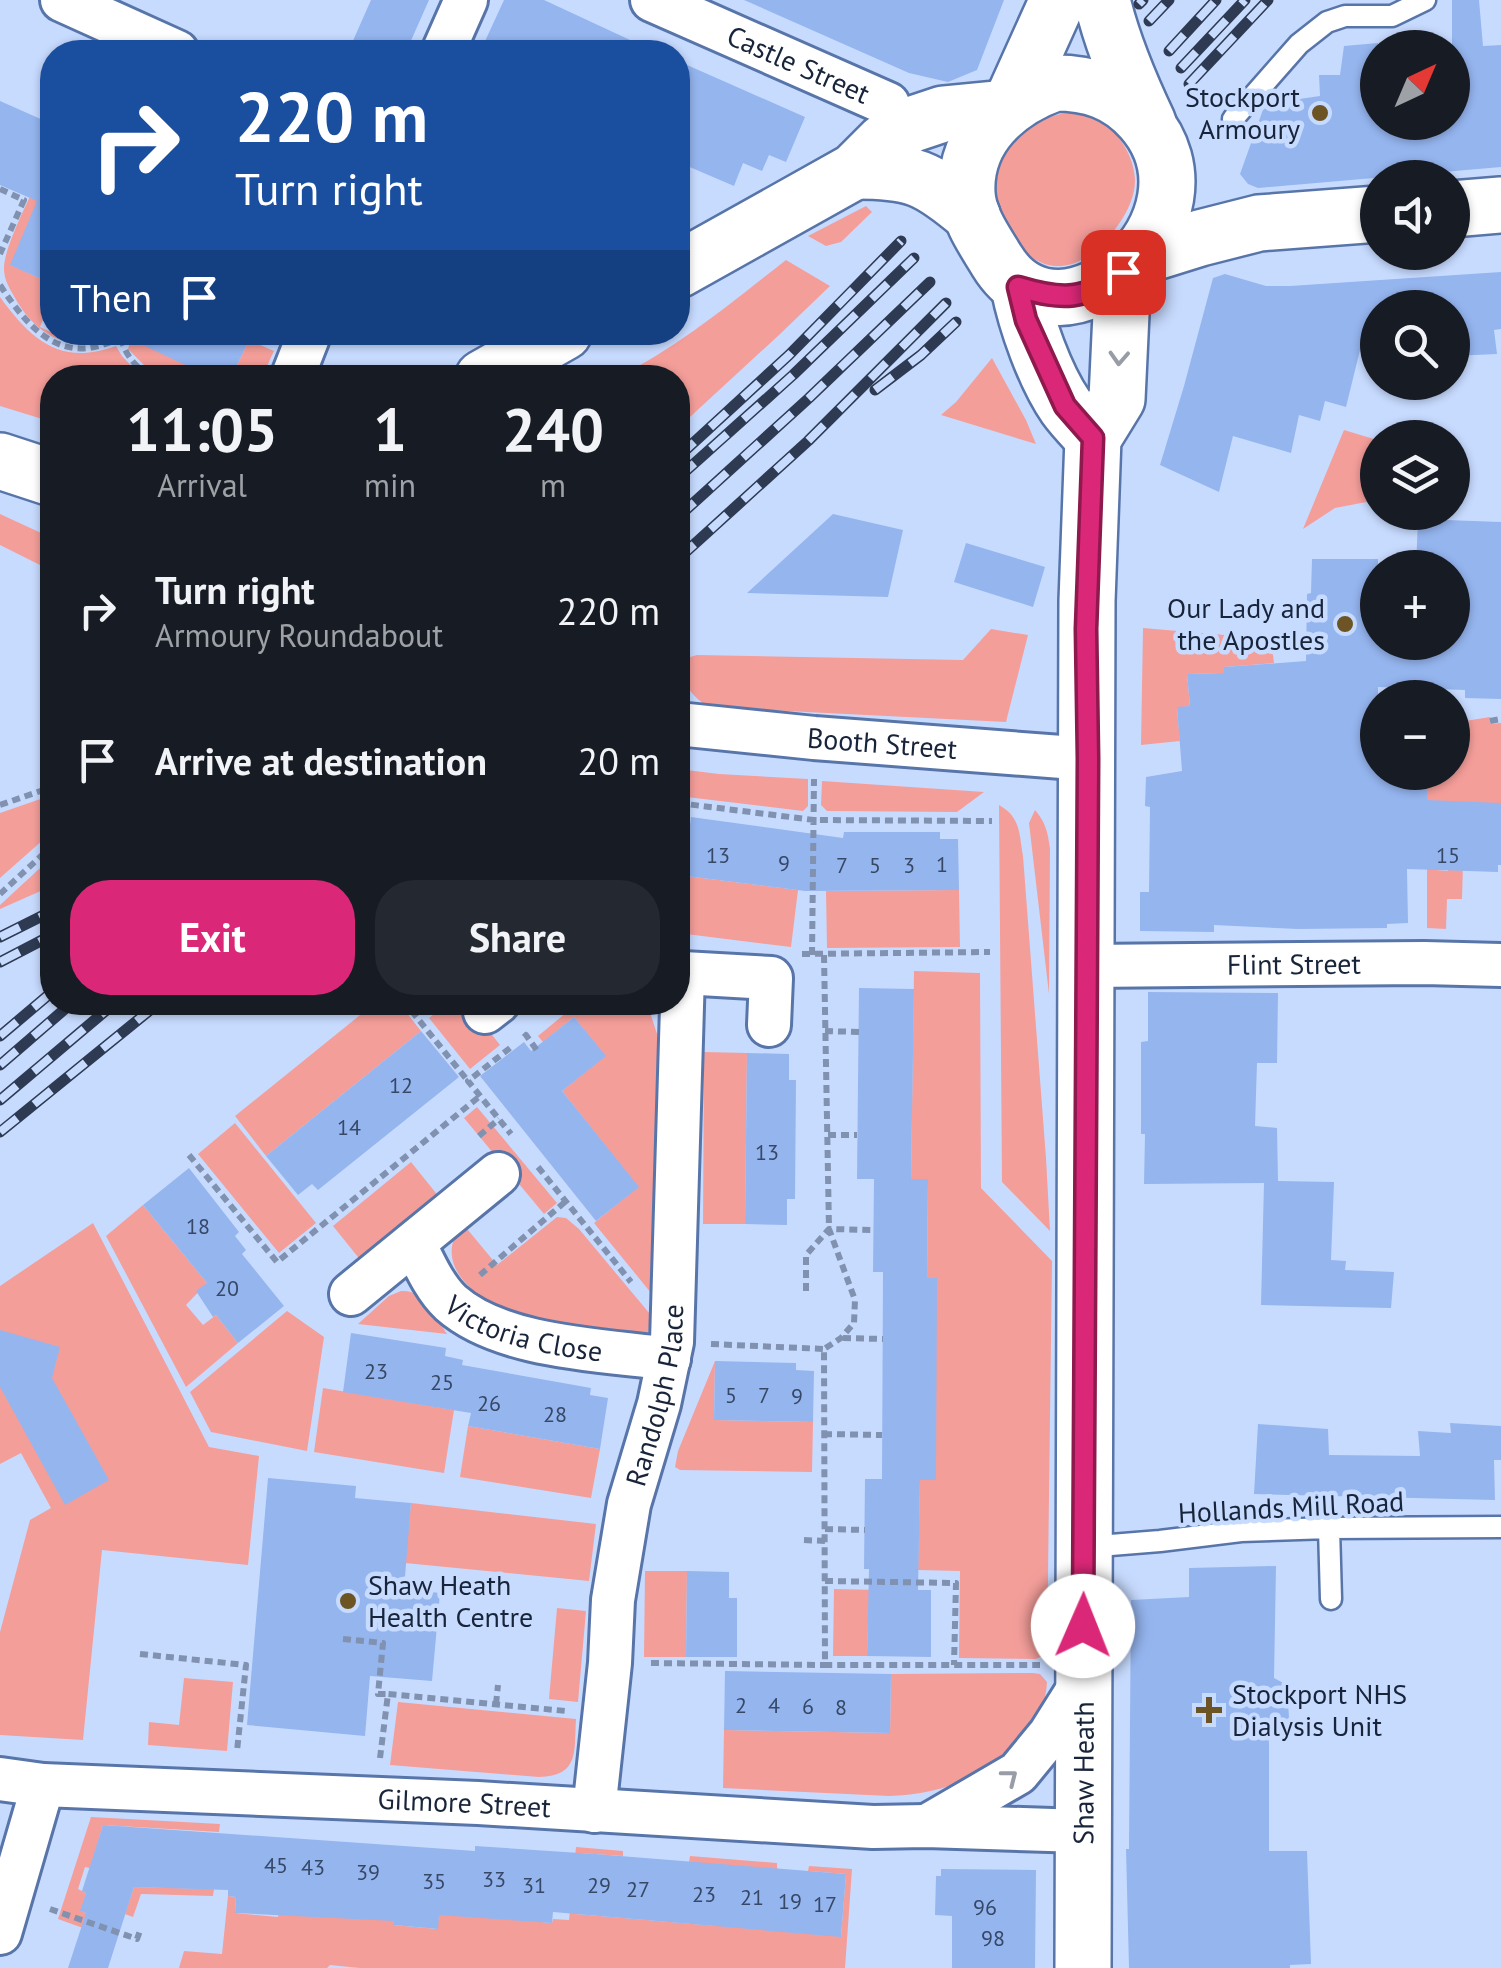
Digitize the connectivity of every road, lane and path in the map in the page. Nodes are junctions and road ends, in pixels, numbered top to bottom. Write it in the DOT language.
graph roads {
  1 [pos="62,0"];
  2 [pos="466,0"];
  3 [pos="652,0"];
  4 [pos="1058,0"];
  5 [pos="1102,0"];
  6 [pos="1425,0"];
  7 [pos="150,40"];
  8 [pos="448,40"];
  9 [pos="888,104"];
  10 [pos="1008,106"];
  11 [pos="1233,118"];
  12 [pos="1157,140"];
  13 [pos="854,171"];
  14 [pos="0,189"];
  15 [pos="1501,205"];
  16 [pos="1470,208"];
  17 [pos="972,214"];
  18 [pos="1360,215"];
  19 [pos="1260,223"];
  20 [pos="0,254"];
  21 [pos="690,263"];
  22 [pos="1131,264"];
  23 [pos="0,285"];
  24 [pos="1018,287"];
  25 [pos="40,332"];
  26 [pos="58,345"];
  27 [pos="104,345"];
  28 [pos="541,345"];
  29 [pos="506,365"];
  30 [pos="1093,438"];
  31 [pos="0,461"];
  32 [pos="40,474"];
  33 [pos="1501,719"];
  34 [pos="1490,720"];
  35 [pos="690,725"];
  36 [pos="814,738"];
  37 [pos="1088,759"];
  38 [pos="40,791"];
  39 [pos="690,804"];
  40 [pos="0,805"];
  41 [pos="814,820"];
  42 [pos="992,821"];
  43 [pos="40,857"];
  44 [pos="0,894"];
  45 [pos="990,952"];
  46 [pos="793,953"];
  47 [pos="812,955"];
  48 [pos="824,955"];
  49 [pos="1501,965"];
  50 [pos="1086,966"];
  51 [pos="690,973"];
  52 [pos="414,1015"];
  53 [pos="679,1015"];
  54 [pos="770,1025"];
  55 [pos="825,1031"];
  56 [pos="859,1032"];
  57 [pos="538,1052"];
  58 [pos="468,1081"];
  59 [pos="480,1096"];
  60 [pos="828,1135"];
  61 [pos="857,1135"];
  62 [pos="189,1155"];
  63 [pos="517,1160"];
  64 [pos="566,1201"];
  65 [pos="830,1230"];
  66 [pos="873,1230"];
  67 [pos="414,1243"];
  68 [pos="806,1291"];
  69 [pos="351,1294"];
  70 [pos="449,1301"];
  71 [pos="841,1338"];
  72 [pos="883,1339"];
  73 [pos="671,1345"];
  74 [pos="824,1349"];
  75 [pos="824,1434"];
  76 [pos="882,1435"];
  77 [pos="1501,1527"];
  78 [pos="1330,1528"];
  79 [pos="824,1529"];
  80 [pos="864,1530"];
  81 [pos="804,1540"];
  82 [pos="825,1541"];
  83 [pos="1084,1547"];
  84 [pos="825,1581"];
  85 [pos="1331,1599"];
  86 [pos="343,1640"];
  87 [pos="140,1654"];
  88 [pos="610,1662"];
  89 [pos="825,1665"];
  90 [pos="954,1665"];
  91 [pos="1082,1674"];
  92 [pos="498,1686"];
  93 [pos="388,1694"];
  94 [pos="496,1704"];
  95 [pos="604,1714"];
  96 [pos="0,1779"];
  97 [pos="43,1785"];
  98 [pos="233,1792"];
  99 [pos="376,1799"];
  100 [pos="594,1811"];
  101 [pos="926,1826"];
  102 [pos="1082,1831"];
  103 [pos="6,1915"];
  104 [pos="140,1928"];
  105 [pos="1083,1968"];
  1 -- 7 [label="street"];
  2 -- 8 [label="street"];
  3 -- 9 [label="street, Castle Street"];
  4 -- 10 [label="main road"];
  5 -- 12 [label="main road"];
  6 -- 11 [label="lane"];
  10 -- 12 [label="main road"];
  10 -- 13 [label="main road"];
  10 -- 17 [label="main road"];
  12 -- 19 [label="main road"];
  12 -- 22 [label="main road"];
  13 -- 17 [label="main road"];
  13 -- 21 [label="main road"];
  14 -- 20 [label="path"];
  15 -- 16 [label="main road"];
  17 -- 24 [label="main road"];
  18 -- 19 [label="main road"];
  19 -- 22 [label="main road"];
  22 -- 24 [label="main road"];
  22 -- 30 [label="main road, Shaw Heath, one-way"];
  23 -- 25 [label="path"];
  24 -- 30 [label="main road"];
  26 -- 27 [label="path"];
  28 -- 29 [label="main road"];
  30 -- 37 [label="main road, Shaw Heath"];
  31 -- 32 [label="main road"];
  33 -- 34 [label="path"];
  35 -- 36 [label="street, Booth Street"];
  36 -- 37 [label="street, Booth Street"];
  36 -- 41 [label="path"];
  37 -- 50 [label="main road, Shaw Heath"];
  38 -- 40 [label="path"];
  39 -- 41 [label="path"];
  41 -- 42 [label="path"];
  41 -- 47 [label="path"];
  43 -- 44 [label="path"];
  45 -- 48 [label="path"];
  46 -- 47 [label="path"];
  47 -- 48 [label="path"];
  48 -- 55 [label="path"];
  49 -- 50 [label="street, Flint Street"];
  50 -- 83 [label="main road, Shaw Heath"];
  51 -- 54 [label="street, Randolph Place"];
  52 -- 58 [label="path"];
  53 -- 73 [label="street, Randolph Place"];
  55 -- 56 [label="path"];
  55 -- 60 [label="path"];
  57 -- 58 [label="path"];
  58 -- 59 [label="path"];
  59 -- 62 [label="path"];
  59 -- 63 [label="path"];
  60 -- 61 [label="path"];
  60 -- 65 [label="path"];
  63 -- 64 [label="path"];
  63 -- 67 [label="street"];
  64 -- 70 [label="path"];
  64 -- 73 [label="path"];
  65 -- 66 [label="path"];
  65 -- 68 [label="path"];
  65 -- 71 [label="path"];
  67 -- 69 [label="street"];
  67 -- 70 [label="street, Victoria Close"];
  70 -- 73 [label="street, Victoria Close"];
  71 -- 72 [label="path"];
  71 -- 74 [label="path"];
  73 -- 74 [label="path"];
  73 -- 88 [label="street, Randolph Place"];
  74 -- 75 [label="path"];
  75 -- 76 [label="path"];
  75 -- 79 [label="path"];
  77 -- 78 [label="lane, Hollands Mill Road"];
  78 -- 83 [label="lane, Hollands Mill Road"];
  78 -- 85 [label="lane"];
  79 -- 80 [label="path"];
  79 -- 82 [label="path"];
  81 -- 82 [label="path"];
  82 -- 84 [label="path"];
  83 -- 91 [label="main road, Shaw Heath"];
  84 -- 89 [label="path"];
  84 -- 90 [label="path"];
  86 -- 93 [label="path"];
  87 -- 98 [label="path"];
  88 -- 89 [label="path"];
  88 -- 95 [label="street, Randolph Place"];
  89 -- 90 [label="path"];
  90 -- 91 [label="path"];
  101 -- 91 [label="street, Gilmore Street, one-way"];
  91 -- 102 [label="main road, Shaw Heath"];
  92 -- 94 [label="path"];
  93 -- 94 [label="path"];
  93 -- 99 [label="path"];
  94 -- 95 [label="path"];
  95 -- 100 [label="street, Randolph Place"];
  96 -- 97 [label="street, Gilmore Street"];
  97 -- 98 [label="street, Gilmore Street"];
  97 -- 103 [label="street"];
  98 -- 99 [label="street, Gilmore Street"];
  99 -- 100 [label="street, Gilmore Street"];
  100 -- 101 [label="street, Gilmore Street"];
  101 -- 102 [label="street, Gilmore Street"];
  102 -- 105 [label="main road, Shaw Heath"];
  103 -- 104 [label="path"];
}
